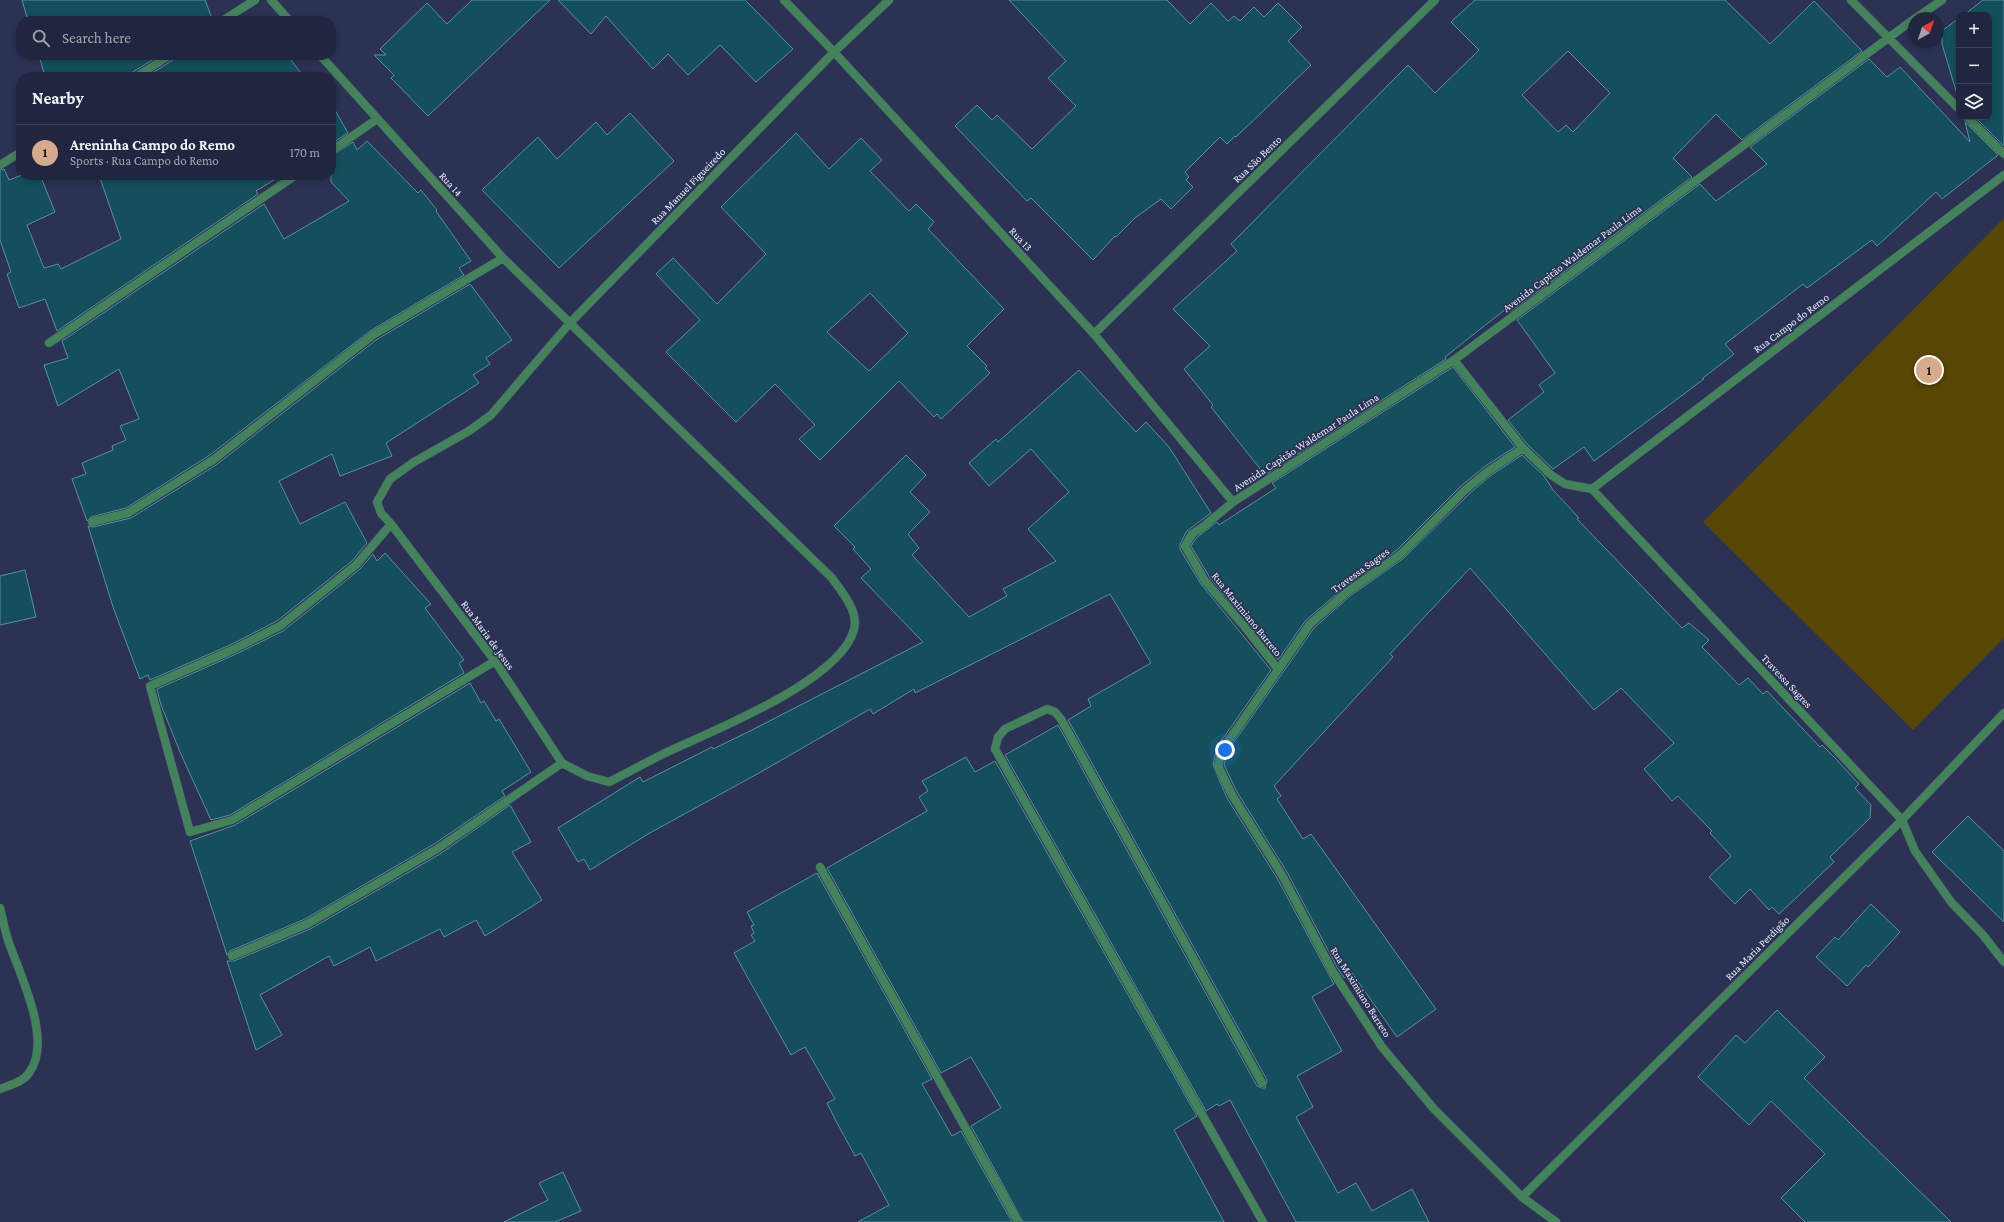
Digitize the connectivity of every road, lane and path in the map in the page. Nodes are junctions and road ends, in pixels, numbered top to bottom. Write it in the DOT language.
graph roads {
  1 [pos="255,0"];
  2 [pos="271,0"];
  3 [pos="784,0"];
  4 [pos="889,0"];
  5 [pos="1435,0"];
  6 [pos="1851,0"];
  7 [pos="1942,0"];
  8 [pos="1925,12"];
  9 [pos="230,16"];
  10 [pos="285,16"];
  11 [pos="1908,24"];
  12 [pos="1888,37"];
  13 [pos="834,52"];
  14 [pos="162,60"];
  15 [pos="324,60"];
  16 [pos="144,72"];
  17 [pos="335,72"];
  18 [pos="336,73"];
  19 [pos="1956,106"];
  20 [pos="377,119"];
  21 [pos="1970,120"];
  22 [pos="336,148"];
  23 [pos="2004,154"];
  24 [pos="16,155"];
  25 [pos="0,165"];
  26 [pos="2004,175"];
  27 [pos="289,180"];
  28 [pos="503,258"];
  29 [pos="569,324"];
  30 [pos="1094,334"];
  31 [pos="49,343"];
  32 [pos="1454,360"];
  33 [pos="509,394"];
  34 [pos="1523,448"];
  35 [pos="1592,489"];
  36 [pos="1233,502"];
  37 [pos="92,522"];
  38 [pos="390,524"];
  39 [pos="495,661"];
  40 [pos="1278,669"];
  41 [pos="2004,713"];
  42 [pos="1234,732"];
  43 [pos="562,763"];
  44 [pos="1902,820"];
  45 [pos="820,868"];
  46 [pos="0,908"];
  47 [pos="232,956"];
  48 [pos="2004,962"];
  49 [pos="1262,1083"];
  50 [pos="0,1089"];
  51 [pos="1522,1197"];
  52 [pos="1018,1222"];
  53 [pos="1263,1222"];
  54 [pos="1556,1222"];
  1 -- 9 [label="street"];
  2 -- 10 [label="street"];
  3 -- 13 [label="street, Rua 13"];
  4 -- 13 [label="street, Rua Manuel Figueiredo"];
  5 -- 30 [label="street, Rua São Bento"];
  6 -- 12 [label="street"];
  7 -- 8 [label="street, Avenida Capitão Waldemar Paula Lima"];
  11 -- 12 [label="street, Avenida Capitão Waldemar Paula Lima"];
  12 -- 19 [label="street"];
  12 -- 32 [label="street, Avenida Capitão Waldemar Paula Lima"];
  13 -- 29 [label="street, Rua Manuel Figueiredo"];
  13 -- 30 [label="street, Rua 13"];
  14 -- 16 [label="street"];
  15 -- 17 [label="street, Rua 14"];
  18 -- 20 [label="street, Rua 14"];
  20 -- 22 [label="street"];
  20 -- 28 [label="street, Rua 14"];
  21 -- 23 [label="street"];
  24 -- 25 [label="street"];
  26 -- 35 [label="street, Rua Campo do Remo"];
  27 -- 31 [label="street"];
  28 -- 29 [label="street, Rua 14"];
  28 -- 37 [label="street"];
  29 -- 33 [label="street, Rua Manuel Figueiredo"];
  29 -- 43 [label="street, Rua 14"];
  30 -- 36 [label="street, Rua 13"];
  32 -- 34 [label="street"];
  32 -- 36 [label="street, Avenida Capitão Waldemar Paula Lima"];
  33 -- 38 [label="street, Rua Maria de Jesus"];
  34 -- 35 [label="street"];
  34 -- 40 [label="street, Travessa Sagres"];
  35 -- 44 [label="street, Travessa Sagres"];
  36 -- 40 [label="street, Rua Maximiano Barreto"];
  38 -- 39 [label="street, Rua Maria de Jesus"];
  38 -- 39 [label="street"];
  39 -- 43 [label="street, Rua Maria de Jesus"];
  40 -- 42 [label="street, Travessa Sagres"];
  41 -- 44 [label="street, Rua Maria Perdigão"];
  42 -- 51 [label="street, Rua Maximiano Barreto"];
  43 -- 47 [label="street"];
  44 -- 48 [label="street, Travessa Sagres"];
  44 -- 51 [label="street, Rua Maria Perdigão"];
  45 -- 52 [label="street"];
  46 -- 50 [label="street"];
  49 -- 53 [label="street"];
  51 -- 54 [label="street, Rua Maximiano Barreto"];
}
